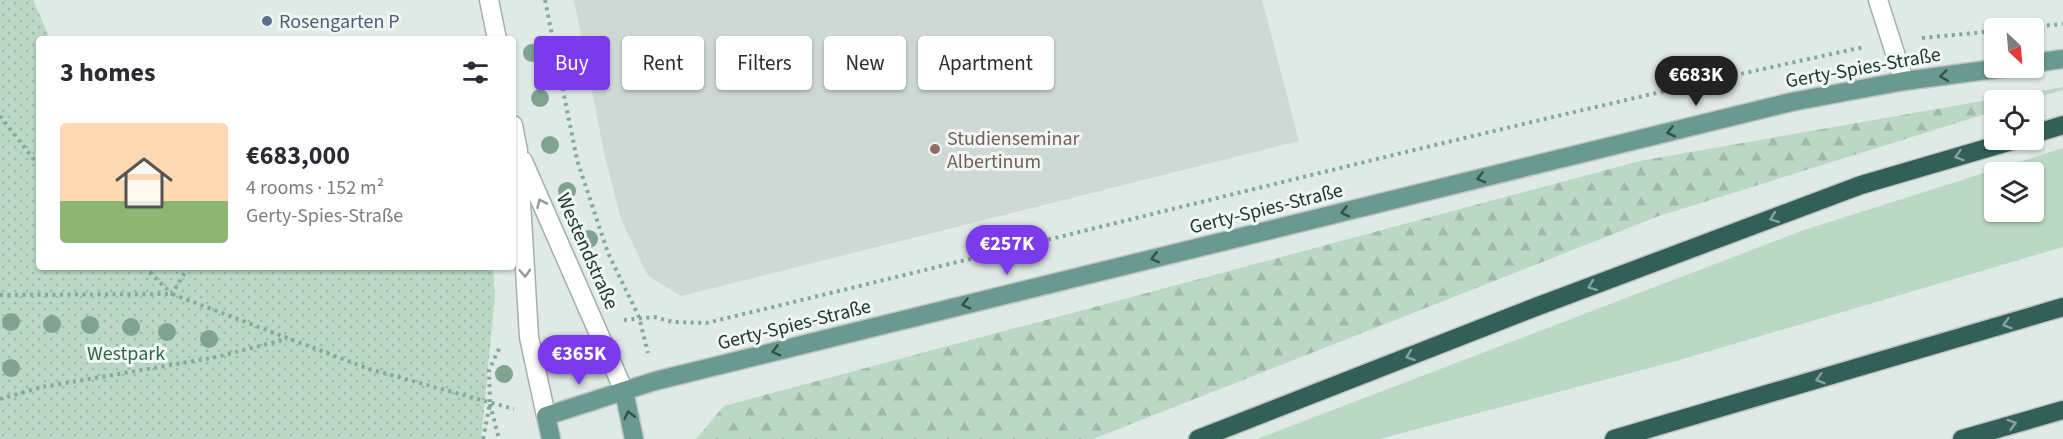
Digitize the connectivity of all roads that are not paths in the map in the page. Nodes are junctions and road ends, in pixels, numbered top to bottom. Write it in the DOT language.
graph roads {
  1 [pos="489,0"];
  2 [pos="1878,0"];
  3 [pos="496,36"];
  4 [pos="2063,59"];
  5 [pos="2044,62"];
  6 [pos="1984,70"];
  7 [pos="1904,81"];
  8 [pos="2063,125"];
  9 [pos="2044,131"];
  10 [pos="516,140"];
  11 [pos="1984,149"];
  12 [pos="518,151"];
  13 [pos="2063,307"];
  14 [pos="624,391"];
  15 [pos="2063,410"];
  16 [pos="546,416"];
  17 [pos="551,439"];
  18 [pos="634,439"];
  19 [pos="1198,439"];
  20 [pos="1614,439"];
  21 [pos="1962,439"];
  1 -- 3 [label="lane"];
  2 -- 7 [label="lane"];
  4 -- 5 [label="main road"];
  6 -- 7 [label="main road, Gerty-Spies-Straße, one-way"];
  7 -- 14 [label="main road, Gerty-Spies-Straße, one-way"];
  8 -- 9 [label="highway"];
  10 -- 12 [label="lane, Westendstraße"];
  11 -- 19 [label="highway, one-way"];
  14 -- 12 [label="lane, Westendstraße, one-way"];
  12 -- 16 [label="lane, Westendstraße, one-way"];
  13 -- 20 [label="highway, one-way"];
  14 -- 16 [label="main road, Gerty-Spies-Straße"];
  18 -- 14 [label="main road, Westendstraße, one-way"];
  21 -- 15 [label="highway, one-way"];
  16 -- 17 [label="main road, Westendstraße"];
}
